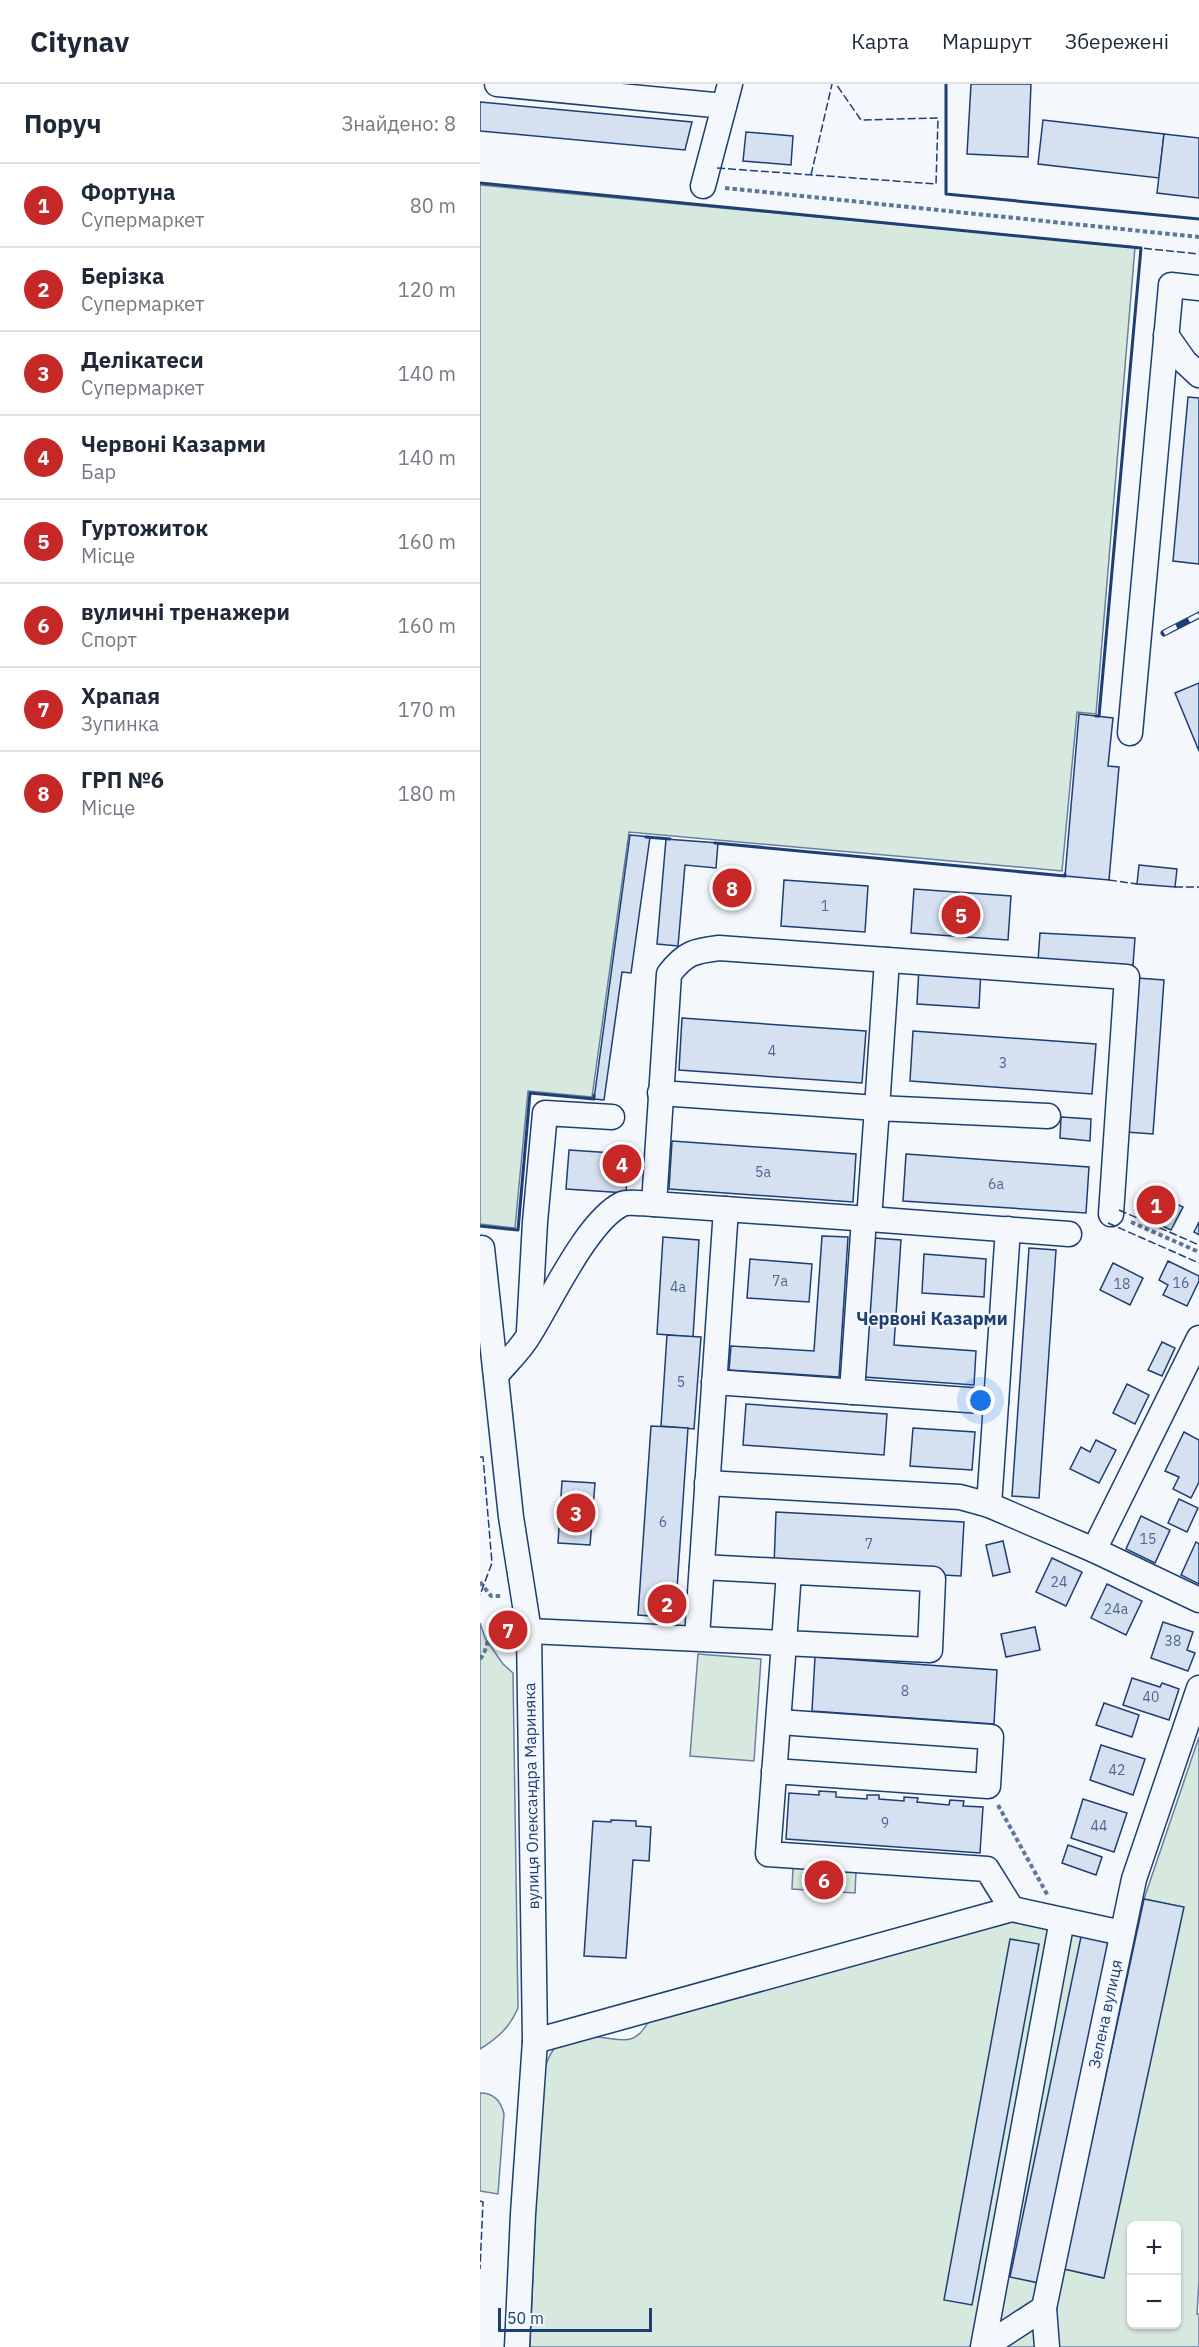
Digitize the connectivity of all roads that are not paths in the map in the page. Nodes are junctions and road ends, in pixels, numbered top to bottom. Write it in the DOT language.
graph roads {
  1 [pos="497,84"];
  2 [pos="682,93"];
  3 [pos="727,95"];
  4 [pos="703,186"];
  5 [pos="1199,288"];
  6 [pos="1166,335"];
  7 [pos="1199,375"];
  8 [pos="1130,733"];
  9 [pos="887,960"];
  10 [pos="660,1093"];
  11 [pos="877,1108"];
  12 [pos="1048,1116"];
  13 [pos="612,1118"];
  14 [pos="654,1204"];
  15 [pos="726,1209"];
  16 [pos="1111,1214"];
  17 [pos="866,1219"];
  18 [pos="1008,1229"];
  19 [pos="1069,1234"];
  20 [pos="482,1248"];
  21 [pos="528,1337"];
  22 [pos="1199,1338"];
  23 [pos="497,1374"];
  24 [pos="714,1382"];
  25 [pos="852,1392"];
  26 [pos="996,1402"];
  27 [pos="707,1483"];
  28 [pos="989,1505"];
  29 [pos="1094,1550"];
  30 [pos="702,1567"];
  31 [pos="789,1572"];
  32 [pos="1199,1600"];
  33 [pos="529,1631"];
  34 [pos="697,1637"];
  35 [pos="784,1642"];
  36 [pos="1199,1689"];
  37 [pos="779,1722"];
  38 [pos="774,1771"];
  39 [pos="1012,1909"];
  40 [pos="1062,1920"];
  41 [pos="1122,1933"];
  42 [pos="535,2041"];
  43 [pos="1044,2308"];
  44 [pos="517,2347"];
  45 [pos="983,2347"];
  46 [pos="1047,2347"];
  1 -- 2 [label="street"];
  2 -- 3 [label="street"];
  3 -- 4 [label="street"];
  5 -- 6 [label="street"];
  6 -- 7 [label="street"];
  6 -- 8 [label="street"];
  9 -- 10 [label="street"];
  9 -- 11 [label="street"];
  9 -- 16 [label="street"];
  10 -- 11 [label="street"];
  10 -- 14 [label="street"];
  11 -- 12 [label="street"];
  11 -- 17 [label="street"];
  13 -- 21 [label="street"];
  14 -- 15 [label="street"];
  14 -- 21 [label="street"];
  15 -- 17 [label="street"];
  15 -- 24 [label="street"];
  17 -- 18 [label="street"];
  17 -- 25 [label="street"];
  18 -- 19 [label="street"];
  18 -- 26 [label="street"];
  20 -- 23 [label="street, вулиця Олександра Мариняка"];
  21 -- 23 [label="street"];
  22 -- 29 [label="street"];
  23 -- 33 [label="street, вулиця Олександра Мариняка"];
  24 -- 25 [label="street"];
  24 -- 27 [label="street"];
  25 -- 26 [label="street"];
  26 -- 28 [label="street"];
  27 -- 28 [label="street"];
  27 -- 30 [label="street"];
  28 -- 29 [label="street"];
  29 -- 32 [label="street"];
  30 -- 31 [label="street"];
  30 -- 34 [label="street"];
  31 -- 35 [label="street"];
  31 -- 35 [label="street"];
  33 -- 34 [label="street"];
  33 -- 42 [label="street, вулиця Олександра Мариняка"];
  34 -- 35 [label="street"];
  35 -- 37 [label="street"];
  36 -- 41 [label="street, Зелена вулиця"];
  37 -- 38 [label="street"];
  37 -- 38 [label="street"];
  38 -- 39 [label="street"];
  39 -- 40 [label="street"];
  39 -- 42 [label="street"];
  40 -- 41 [label="street"];
  40 -- 45 [label="street"];
  41 -- 43 [label="street, Зелена вулиця"];
  42 -- 44 [label="street, вулиця Олександра Мариняка"];
  43 -- 45 [label="street"];
  43 -- 46 [label="street, Зелена вулиця"];
}
